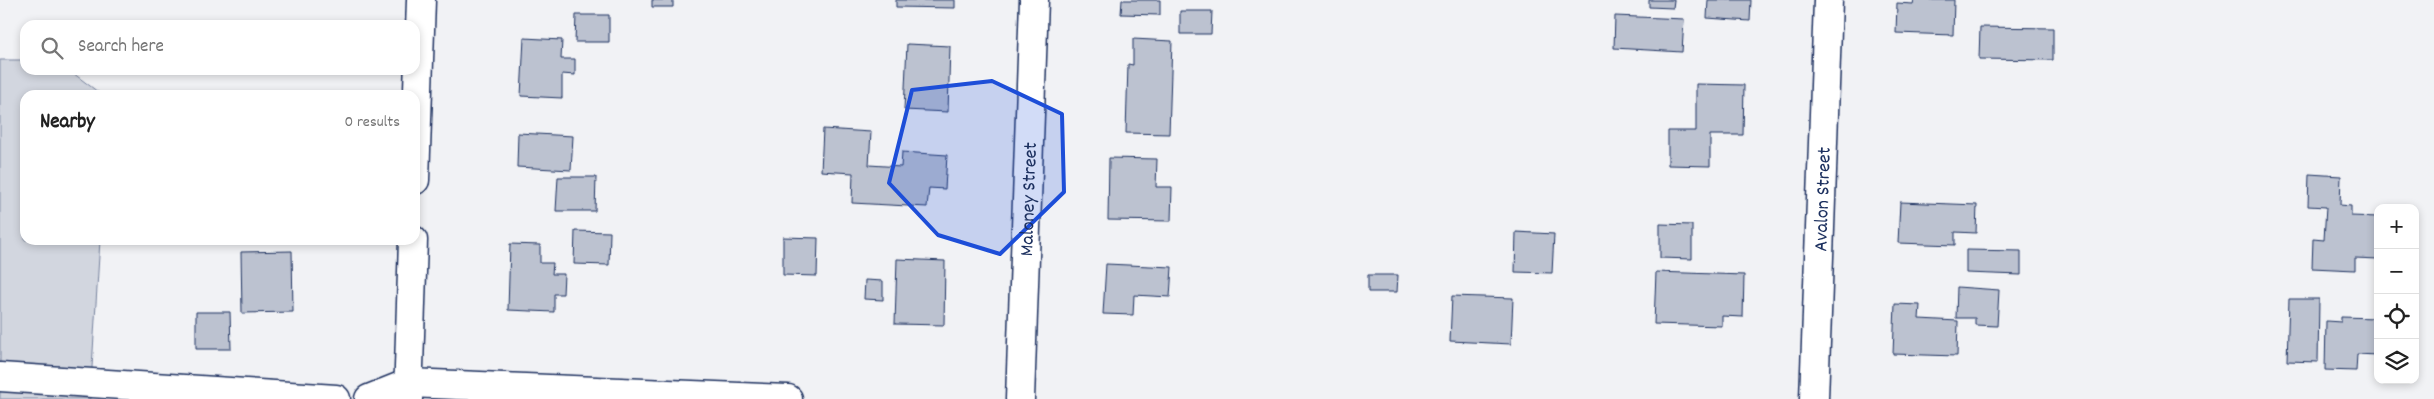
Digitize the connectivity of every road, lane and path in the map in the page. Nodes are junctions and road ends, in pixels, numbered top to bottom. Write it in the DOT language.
graph roads {
  1 [pos="420,0"];
  2 [pos="1034,0"];
  3 [pos="1828,0"];
  4 [pos="419,20"];
  5 [pos="418,75"];
  6 [pos="418,90"];
  7 [pos="413,245"];
  8 [pos="0,377"];
  9 [pos="408,391"];
  10 [pos="336,399"];
  11 [pos="369,399"];
  12 [pos="788,399"];
  13 [pos="1020,399"];
  14 [pos="1814,399"];
  1 -- 4 [label="street"];
  2 -- 13 [label="street, Maloney Street"];
  3 -- 14 [label="street, Avalon Street"];
  5 -- 6 [label="street"];
  7 -- 9 [label="street"];
  8 -- 10 [label="street"];
  9 -- 11 [label="street"];
  9 -- 12 [label="street"];
}
